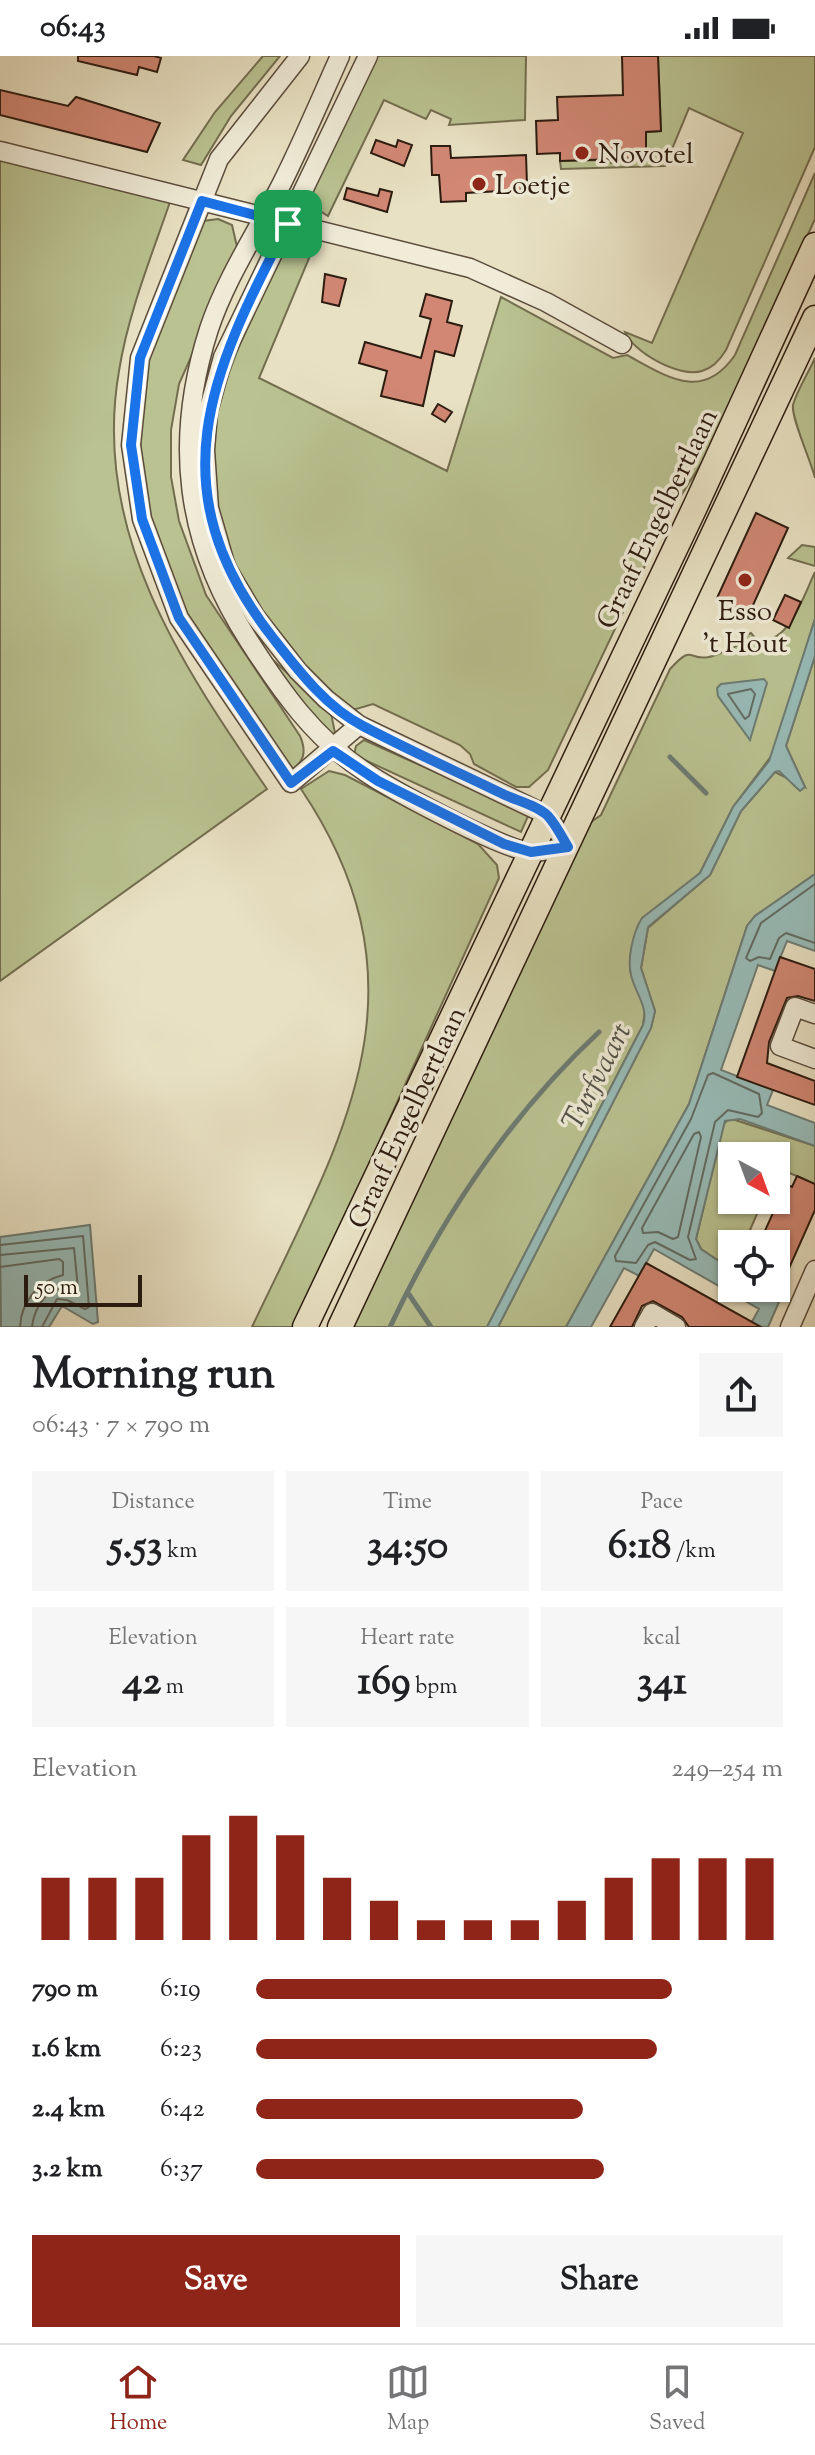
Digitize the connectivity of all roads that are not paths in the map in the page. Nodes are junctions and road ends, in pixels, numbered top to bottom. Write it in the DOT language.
graph roads {
  1 [pos="300,56"];
  2 [pos="340,56"];
  3 [pos="368,56"];
  4 [pos="0,151"];
  5 [pos="202,201"];
  6 [pos="264,217"];
  7 [pos="288,224"];
  8 [pos="815,245"];
  9 [pos="815,318"];
  10 [pos="622,344"];
  11 [pos="359,725"];
  12 [pos="333,751"];
  13 [pos="547,815"];
  14 [pos="568,847"];
  15 [pos="531,852"];
  16 [pos="815,1014"];
  17 [pos="815,1059"];
  18 [pos="815,1270"];
  19 [pos="305,1327"];
  20 [pos="340,1327"];
  21 [pos="644,1327"];
  22 [pos="676,1327"];
  23 [pos="790,1327"];
  1 -- 5 [label="street"];
  2 -- 6 [label="street"];
  3 -- 7 [label="street"];
  4 -- 5 [label="street"];
  5 -- 6 [label="street"];
  5 -- 12 [label="street"];
  6 -- 7 [label="street"];
  6 -- 12 [label="street"];
  7 -- 10 [label="street"];
  7 -- 11 [label="street"];
  8 -- 13 [label="main road, Graaf Engelbertlaan"];
  9 -- 14 [label="main road, Graaf Engelbertlaan"];
  11 -- 12 [label="street"];
  11 -- 13 [label="street"];
  12 -- 15 [label="street"];
  13 -- 14 [label="street"];
  13 -- 15 [label="main road, Graaf Engelbertlaan"];
  14 -- 15 [label="street"];
  14 -- 20 [label="main road, Graaf Engelbertlaan"];
  15 -- 19 [label="main road, Graaf Engelbertlaan"];
  16 -- 17 [label="street"];
  18 -- 23 [label="street"];
  21 -- 22 [label="street"];
}
